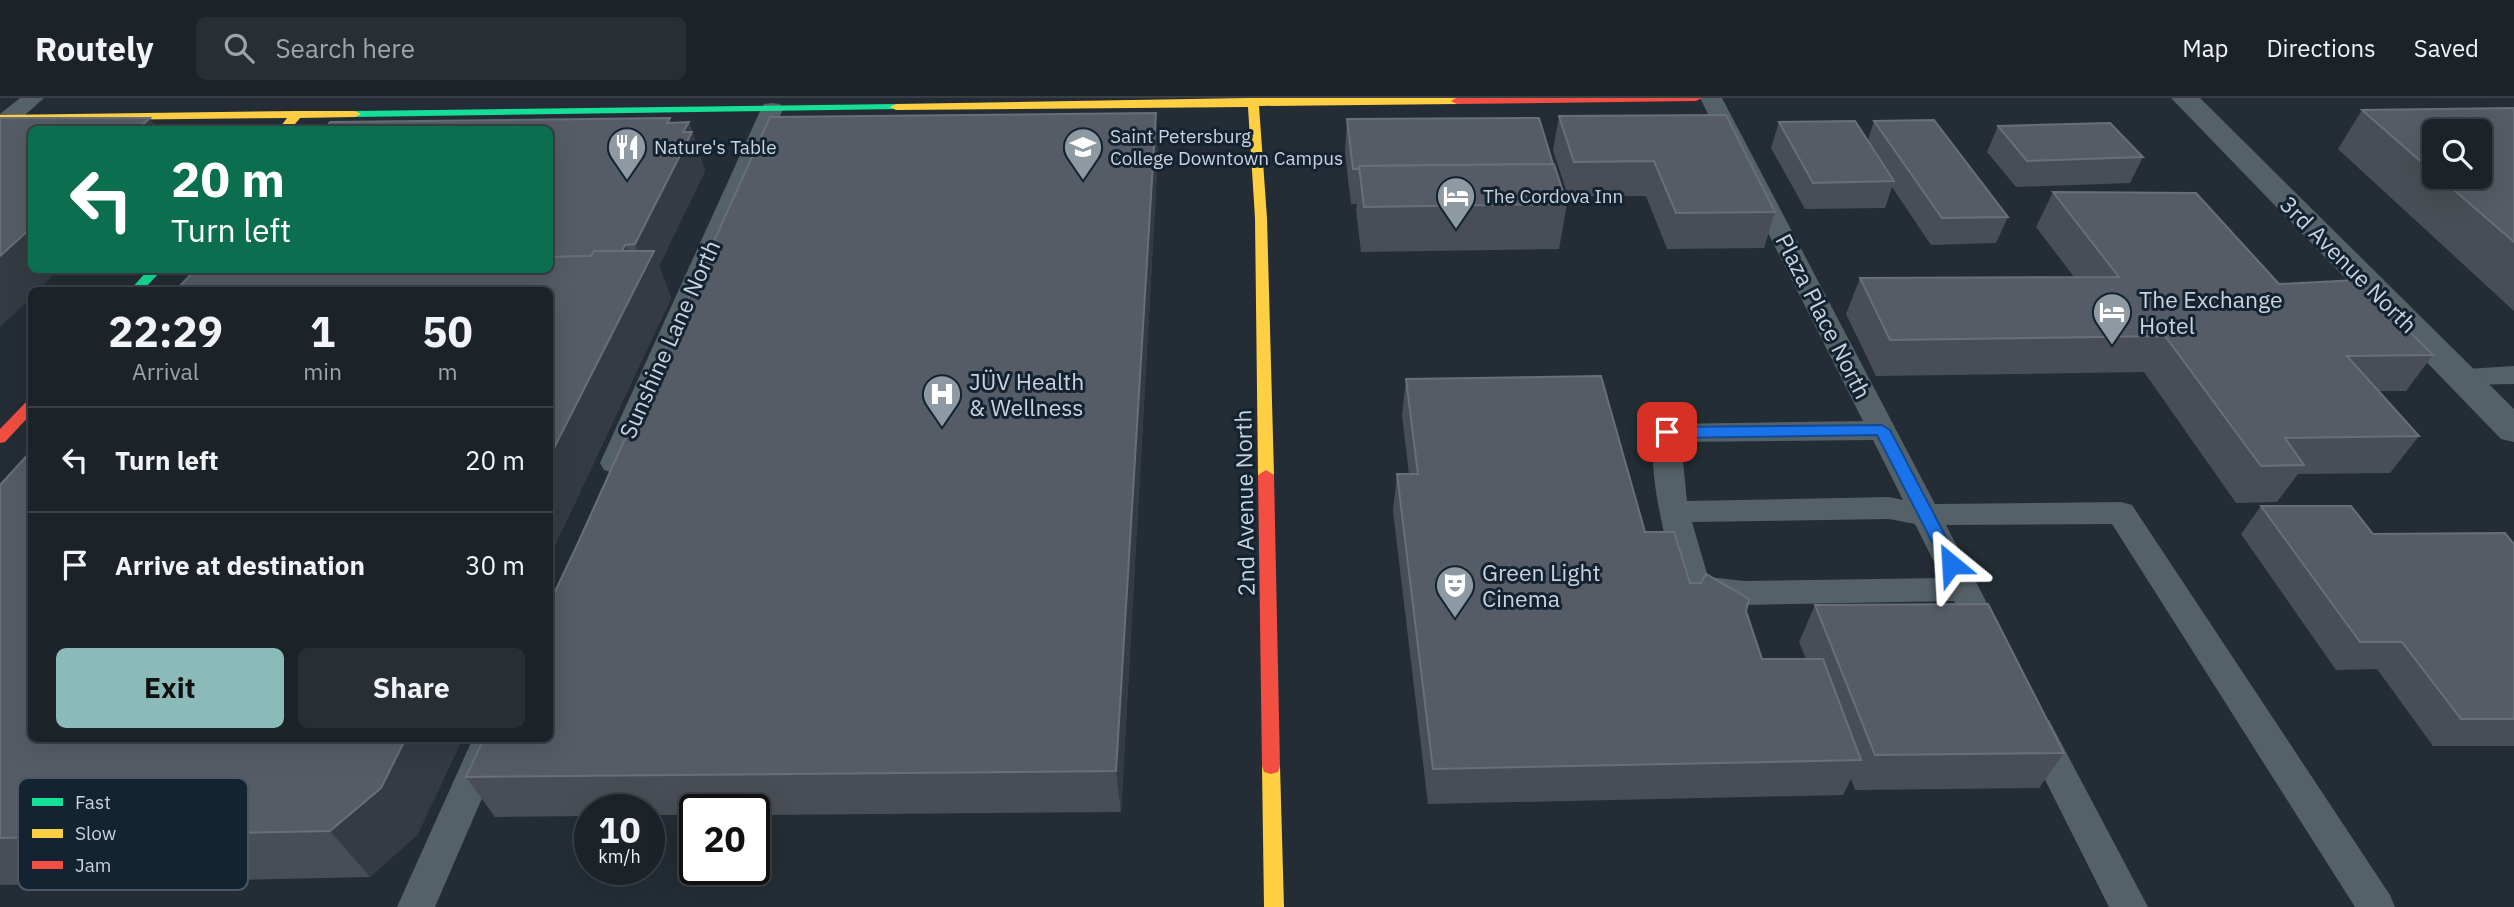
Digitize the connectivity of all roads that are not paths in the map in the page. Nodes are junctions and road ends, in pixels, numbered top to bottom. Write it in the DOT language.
graph roads {
  1 [pos="33,98"];
  2 [pos="312,98"];
  3 [pos="1696,98"];
  4 [pos="1711,98"];
  5 [pos="2185,98"];
  6 [pos="1253,100"];
  7 [pos="772,109"];
  8 [pos="297,114"];
  9 [pos="3,120"];
  10 [pos="286,126"];
  11 [pos="152,273"];
  12 [pos="139,287"];
  13 [pos="2514,375"];
  14 [pos="2460,376"];
  15 [pos="28,408"];
  16 [pos="2512,426"];
  17 [pos="1882,430"];
  18 [pos="0,438"];
  19 [pos="605,483"];
  20 [pos="1674,512"];
  21 [pos="1926,515"];
  22 [pos="1964,589"];
  23 [pos="1983,625"];
  24 [pos="2026,708"];
  25 [pos="489,742"];
  26 [pos="416,907"];
  27 [pos="1274,907"];
  28 [pos="2129,907"];
  29 [pos="2375,907"];
  1 -- 9 [label="lane"];
  2 -- 8 [label="main road"];
  3 -- 6 [label="main road"];
  4 -- 17 [label="lane, Plaza Place North"];
  5 -- 14 [label="street, 3rd Avenue North"];
  6 -- 7 [label="main road"];
  6 -- 27 [label="main road, 2nd Avenue North"];
  7 -- 8 [label="main road"];
  7 -- 19 [label="lane, Sunshine Lane North"];
  8 -- 9 [label="main road"];
  8 -- 10 [label="main road"];
  11 -- 12 [label="main road"];
  13 -- 14 [label="lane"];
  14 -- 16 [label="street, 3rd Avenue North"];
  15 -- 18 [label="main road"];
  17 -- 20 [label="lane"];
  17 -- 21 [label="lane, Plaza Place North"];
  20 -- 21 [label="lane"];
  20 -- 22 [label="lane"];
  21 -- 22 [label="lane, Plaza Place North"];
  21 -- 29 [label="lane"];
  22 -- 23 [label="lane, Plaza Place North"];
  24 -- 28 [label="lane"];
  25 -- 26 [label="lane"];
}
